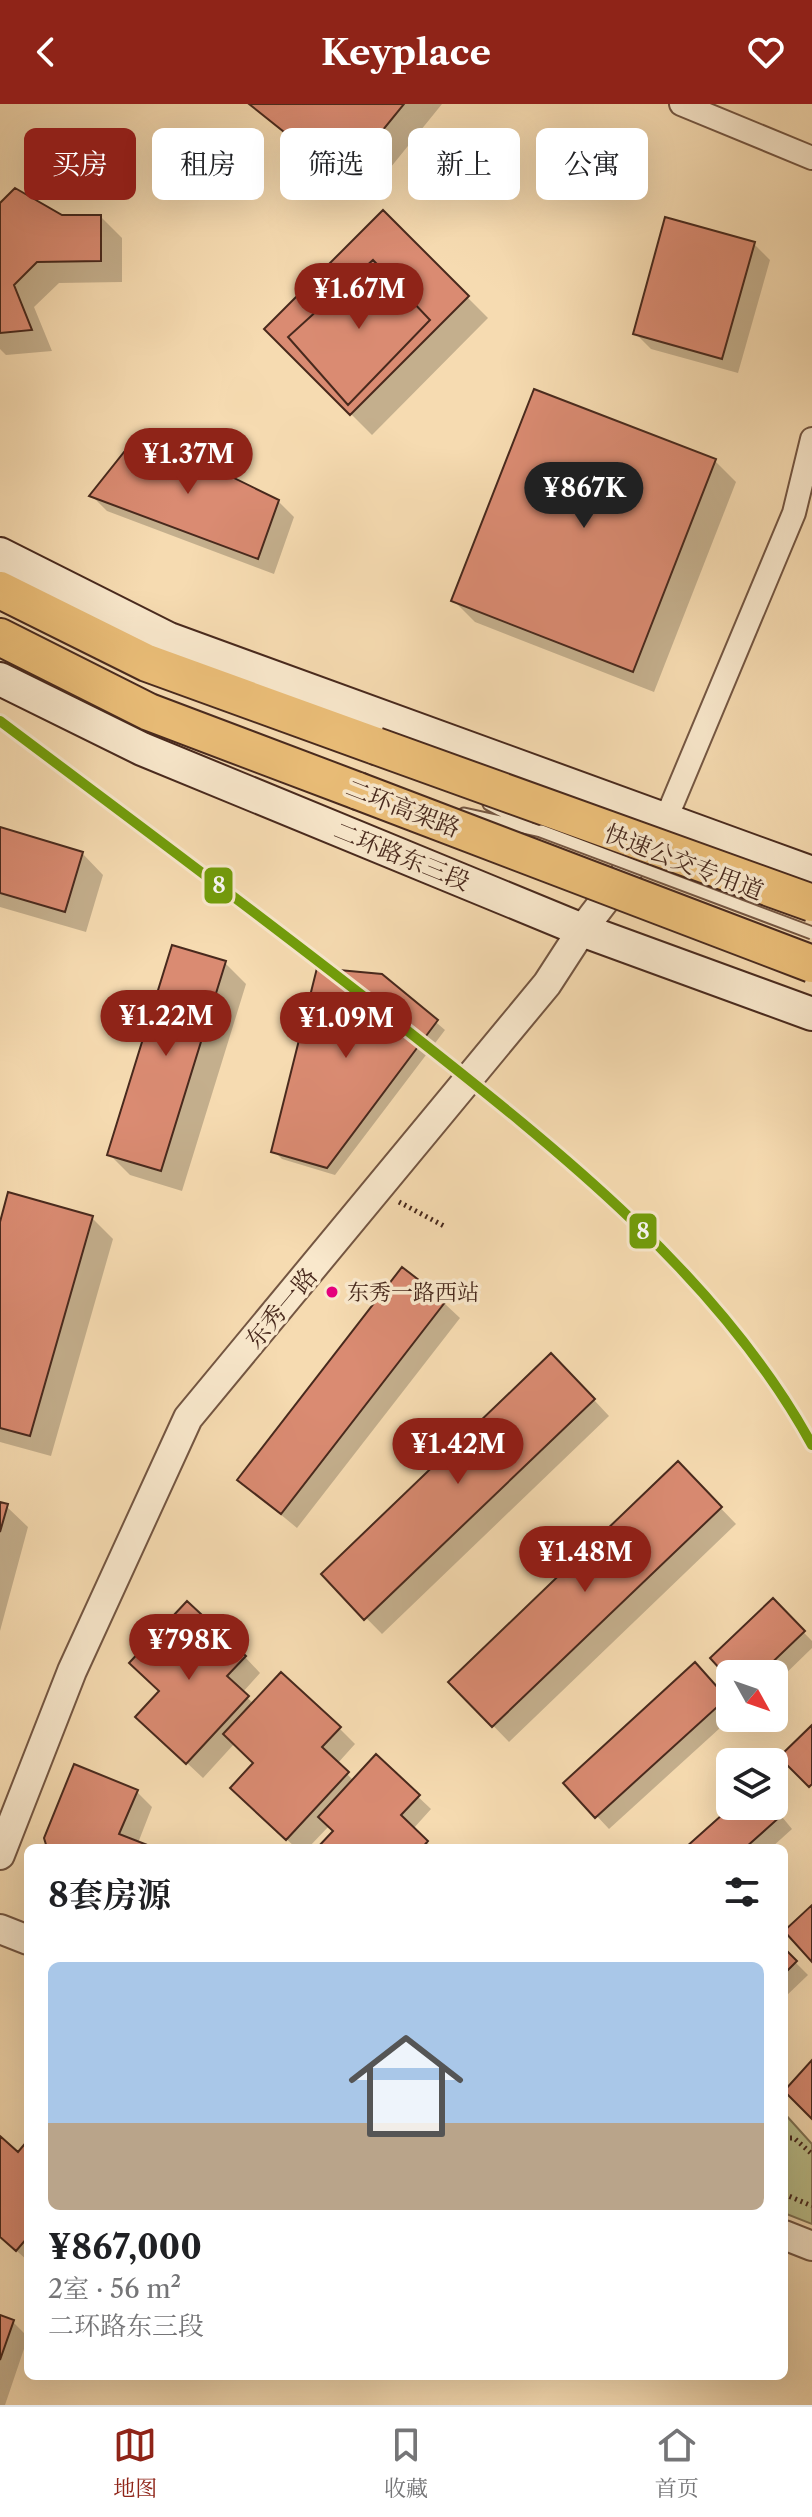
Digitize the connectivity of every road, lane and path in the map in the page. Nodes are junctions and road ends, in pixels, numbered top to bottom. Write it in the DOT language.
graph roads {
  1 [pos="681,104"];
  2 [pos="812,158"];
  3 [pos="812,439"];
  4 [pos="0,554"];
  5 [pos="0,590"];
  6 [pos="0,637"];
  7 [pos="0,679"];
  8 [pos="376,746"];
  9 [pos="358,791"];
  10 [pos="665,821"];
  11 [pos="541,831"];
  12 [pos="812,873"];
  13 [pos="812,903"];
  14 [pos="582,930"];
  15 [pos="812,933"];
  16 [pos="812,964"];
  17 [pos="812,1014"];
  18 [pos="379,1191"];
  19 [pos="444,1226"];
  20 [pos="0,1855"];
  21 [pos="0,1929"];
  22 [pos="24,1938"];
  23 [pos="788,2138"];
  24 [pos="812,2154"];
  25 [pos="788,2196"];
  26 [pos="812,2206"];
  27 [pos="788,2237"];
  28 [pos="812,2246"];
  1 -- 2 [label="street"];
  3 -- 10 [label="street"];
  4 -- 10 [label="main road"];
  5 -- 8 [label="highway, 二环高架路"];
  6 -- 9 [label="highway, 二环高架路"];
  7 -- 14 [label="main road, 二环路东三段"];
  8 -- 11 [label="lane, bridge"];
  8 -- 13 [label="highway, 二环高架路, bridge"];
  9 -- 11 [label="lane, bridge"];
  9 -- 16 [label="highway, 二环高架路, bridge"];
  10 -- 12 [label="main road"];
  10 -- 14 [label="street, 东秀一路"];
  11 -- 15 [label="lane, 快速公交专用道, bridge"];
  14 -- 17 [label="main road, 二环路东三段"];
  14 -- 18 [label="street, 东秀一路"];
  18 -- 19 [label="path"];
  18 -- 20 [label="street, 东秀一路"];
  21 -- 22 [label="street"];
  23 -- 24 [label="path"];
  25 -- 26 [label="path"];
  27 -- 28 [label="street"];
}
